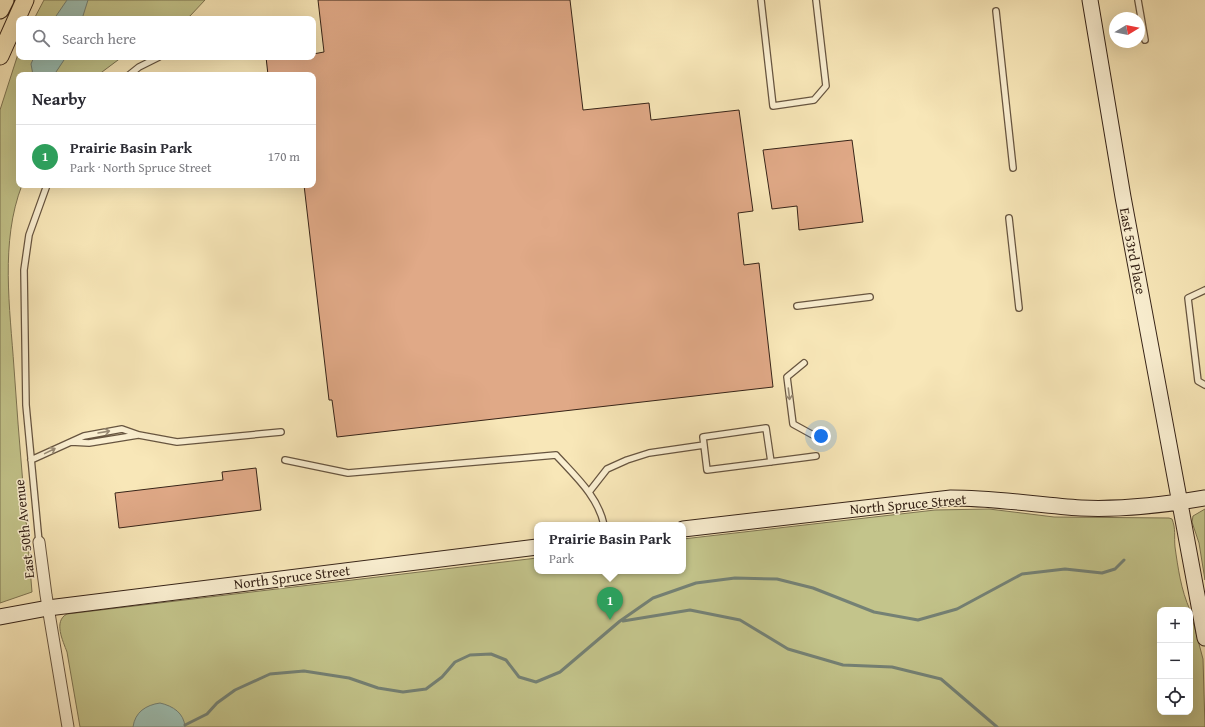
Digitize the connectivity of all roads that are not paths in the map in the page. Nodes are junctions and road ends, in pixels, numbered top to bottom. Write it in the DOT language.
graph roads {
  1 [pos="5,0"];
  2 [pos="25,0"];
  3 [pos="761,0"];
  4 [pos="816,0"];
  5 [pos="1090,0"];
  6 [pos="1138,0"];
  7 [pos="0,10"];
  8 [pos="996,11"];
  9 [pos="1140,12"];
  10 [pos="18,16"];
  11 [pos="16,20"];
  12 [pos="0,56"];
  13 [pos="152,60"];
  14 [pos="132,72"];
  15 [pos="1013,168"];
  16 [pos="46,188"];
  17 [pos="1009,218"];
  18 [pos="1205,290"];
  19 [pos="870,297"];
  20 [pos="797,306"];
  21 [pos="1019,308"];
  22 [pos="804,363"];
  23 [pos="1205,385"];
  24 [pos="281,432"];
  25 [pos="139,435"];
  26 [pos="813,435"];
  27 [pos="68,442"];
  28 [pos="704,445"];
  29 [pos="816,456"];
  30 [pos="31,460"];
  31 [pos="285,460"];
  32 [pos="771,462"];
  33 [pos="589,492"];
  34 [pos="1205,498"];
  35 [pos="1180,502"];
  36 [pos="603,522"];
  37 [pos="686,529"];
  38 [pos="39,542"];
  39 [pos="534,547"];
  40 [pos="48,608"];
  41 [pos="0,617"];
  42 [pos="1204,634"];
  43 [pos="68,727"];
  1 -- 7 [label="main road"];
  2 -- 10 [label="main road"];
  3 -- 4 [label="lane"];
  5 -- 35 [label="street, East 53rd Place"];
  6 -- 9 [label="lane"];
  8 -- 15 [label="lane"];
  11 -- 12 [label="main road"];
  13 -- 14 [label="lane"];
  16 -- 30 [label="lane, East 50th Avenue"];
  17 -- 21 [label="lane"];
  18 -- 23 [label="lane"];
  19 -- 20 [label="lane"];
  22 -- 26 [label="lane, one-way"];
  24 -- 25 [label="lane"];
  25 -- 27 [label="lane"];
  27 -- 25 [label="lane, one-way"];
  30 -- 27 [label="lane, one-way"];
  28 -- 32 [label="lane"];
  28 -- 32 [label="lane"];
  28 -- 33 [label="lane"];
  29 -- 32 [label="lane"];
  30 -- 38 [label="lane, East 50th Avenue"];
  31 -- 33 [label="lane"];
  33 -- 36 [label="lane"];
  34 -- 35 [label="street, North Spruce Street"];
  35 -- 37 [label="street, North Spruce Street"];
  35 -- 42 [label="street, East 53rd Place"];
  38 -- 40 [label="street, East 50th Avenue"];
  39 -- 40 [label="street, North Spruce Street"];
  40 -- 41 [label="street, North Spruce Street"];
  40 -- 43 [label="street, East 50th Avenue"];
}
